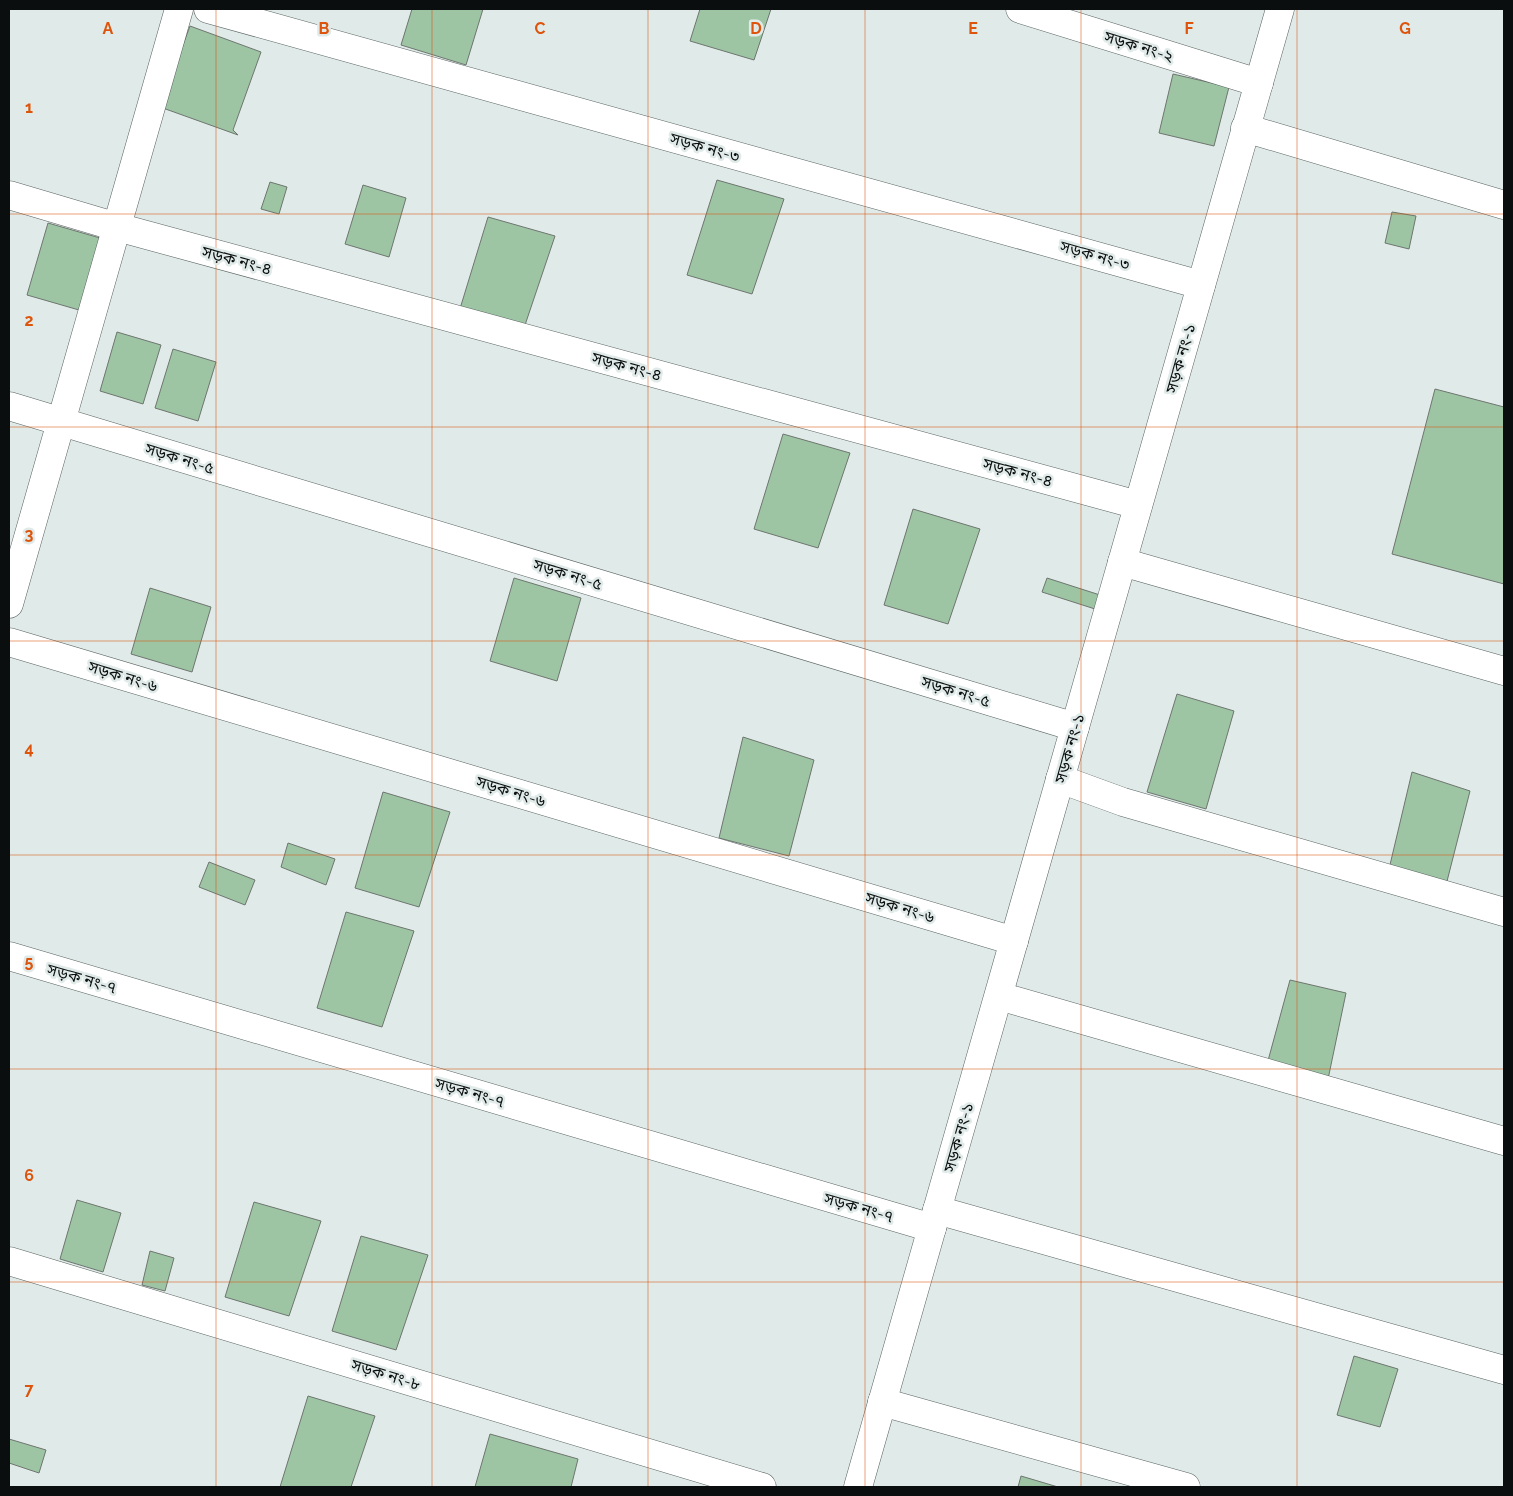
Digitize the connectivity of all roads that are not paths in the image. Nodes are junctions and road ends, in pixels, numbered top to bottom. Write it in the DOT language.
graph roads {
  1 [pos="179,9"];
  2 [pos="208,9"];
  3 [pos="1020,9"];
  4 [pos="1280,9"];
  5 [pos="1259,83"];
  6 [pos="1245,128"];
  7 [pos="9,195"];
  8 [pos="1504,205"];
  9 [pos="117,227"];
  10 [pos="1201,285"];
  11 [pos="9,406"];
  12 [pos="61,422"];
  13 [pos="1138,505"];
  14 [pos="1122,562"];
  15 [pos="9,604"];
  16 [pos="9,642"];
  17 [pos="1504,671"];
  18 [pos="1075,727"];
  19 [pos="1060,779"];
  20 [pos="1504,912"];
  21 [pos="1014,941"];
  22 [pos="9,956"];
  23 [pos="998,996"];
  24 [pos="1504,1141"];
  25 [pos="935,1219"];
  26 [pos="9,1261"];
  27 [pos="1504,1370"];
  28 [pos="882,1402"];
  29 [pos="762,1487"];
  30 [pos="858,1487"];
  31 [pos="1186,1487"];
  1 -- 9 [label="street"];
  2 -- 10 [label="street, সড়ক নং-৩"];
  3 -- 5 [label="street, সড়ক নং-২"];
  4 -- 5 [label="street, সড়ক নং-১"];
  5 -- 6 [label="street, সড়ক নং-১"];
  6 -- 8 [label="street"];
  6 -- 10 [label="street, সড়ক নং-১"];
  7 -- 9 [label="street, সড়ক নং-৪"];
  9 -- 12 [label="street"];
  9 -- 13 [label="street, সড়ক নং-৪"];
  10 -- 13 [label="street, সড়ক নং-১"];
  11 -- 12 [label="street, সড়ক নং-৫"];
  12 -- 15 [label="street"];
  12 -- 18 [label="street, সড়ক নং-৫"];
  13 -- 14 [label="street, সড়ক নং-১"];
  14 -- 17 [label="street"];
  14 -- 18 [label="street, সড়ক নং-১"];
  16 -- 21 [label="street, সড়ক নং-৬"];
  18 -- 19 [label="street, সড়ক নং-১"];
  19 -- 20 [label="street"];
  19 -- 21 [label="street, সড়ক নং-১"];
  21 -- 23 [label="street, সড়ক নং-১"];
  22 -- 25 [label="street, সড়ক নং-৭"];
  23 -- 24 [label="street"];
  23 -- 25 [label="street, সড়ক নং-১"];
  25 -- 27 [label="street, সড়ক নং-৭"];
  25 -- 28 [label="street, সড়ক নং-১"];
  26 -- 29 [label="street, সড়ক নং-৮"];
  28 -- 30 [label="street, সড়ক নং-১"];
  28 -- 31 [label="street"];
}
